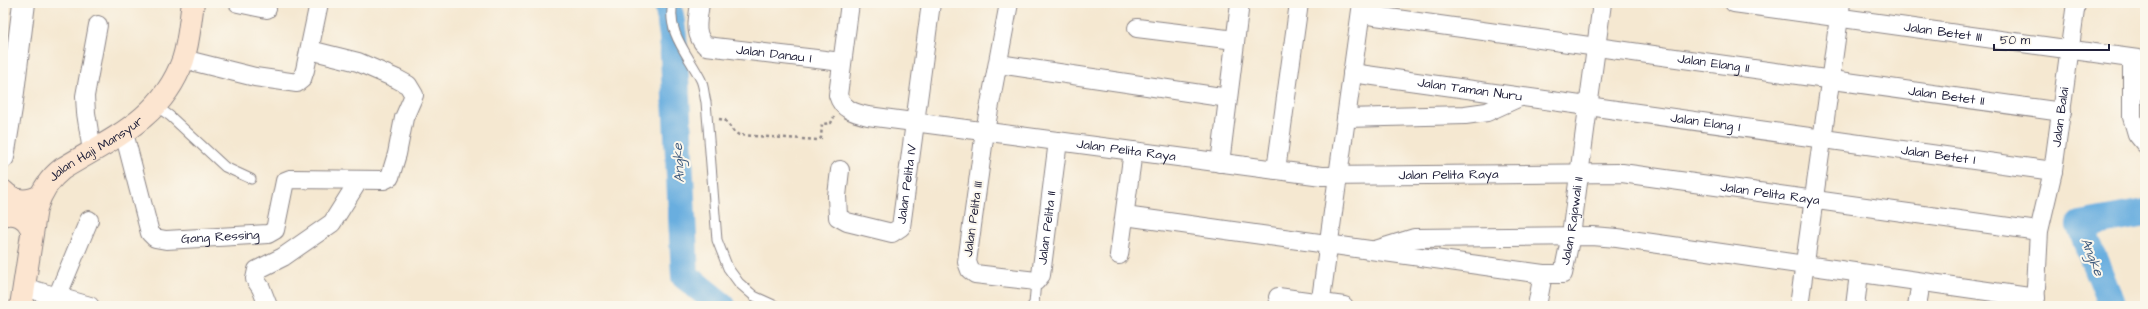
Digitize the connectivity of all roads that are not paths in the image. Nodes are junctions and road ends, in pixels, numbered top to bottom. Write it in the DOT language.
graph roads {
  1 [pos="24,3"];
  2 [pos="194,3"];
  3 [pos="238,3"];
  4 [pos="320,3"];
  5 [pos="673,3"];
  6 [pos="700,3"];
  7 [pos="850,3"];
  8 [pos="931,3"];
  9 [pos="1009,3"];
  10 [pos="1240,3"];
  11 [pos="1299,3"];
  12 [pos="1602,3"];
  13 [pos="1734,3"];
  14 [pos="2076,3"];
  15 [pos="1362,8"];
  16 [pos="267,9"];
  17 [pos="1840,10"];
  18 [pos="98,25"];
  19 [pos="1137,28"];
  20 [pos="1236,40"];
  21 [pos="1597,47"];
  22 [pos="310,50"];
  23 [pos="2070,50"];
  24 [pos="183,59"];
  25 [pos="2139,60"];
  26 [pos="842,62"];
  27 [pos="999,64"];
  28 [pos="1352,73"];
  29 [pos="1831,80"];
  30 [pos="1465,89"];
  31 [pos="1520,97"];
  32 [pos="1228,98"];
  33 [pos="156,106"];
  34 [pos="1588,106"];
  35 [pos="2062,112"];
  36 [pos="1465,115"];
  37 [pos="1346,118"];
  38 [pos="914,122"];
  39 [pos="985,131"];
  40 [pos="122,135"];
  41 [pos="1822,139"];
  42 [pos="1058,141"];
  43 [pos="2145,144"];
  44 [pos="95,149"];
  45 [pos="1133,151"];
  46 [pos="3,157"];
  47 [pos="1220,163"];
  48 [pos="840,170"];
  49 [pos="1276,170"];
  50 [pos="2053,171"];
  51 [pos="1579,172"];
  52 [pos="1338,177"];
  53 [pos="251,179"];
  54 [pos="357,179"];
  55 [pos="3,191"];
  56 [pos="40,196"];
  57 [pos="1814,198"];
  58 [pos="3,215"];
  59 [pos="1125,216"];
  60 [pos="89,220"];
  61 [pos="2039,231"];
  62 [pos="32,232"];
  63 [pos="1571,235"];
  64 [pos="1328,245"];
  65 [pos="1371,251"];
  66 [pos="1119,256"];
  67 [pos="1805,266"];
  68 [pos="1543,274"];
  69 [pos="1859,274"];
  70 [pos="1005,278"];
  71 [pos="1036,281"];
  72 [pos="1921,282"];
  73 [pos="22,297"];
  74 [pos="58,297"];
  75 [pos="1278,297"];
  76 [pos="1981,298"];
  77 [pos="2036,302"];
  78 [pos="1320,304"];
  79 [pos="82,305"];
  80 [pos="268,306"];
  81 [pos="776,306"];
  82 [pos="1032,306"];
  83 [pos="1344,306"];
  84 [pos="1537,306"];
  85 [pos="1799,306"];
  86 [pos="1856,306"];
  87 [pos="1918,306"];
  1 -- 46 [label="street"];
  2 -- 24 [label="main road, Jalan Haji Mansyur"];
  3 -- 16 [label="street"];
  4 -- 22 [label="street"];
  5 -- 81 [label="lane"];
  6 -- 26 [label="street, Jalan Danau I"];
  7 -- 26 [label="street"];
  8 -- 38 [label="street"];
  9 -- 27 [label="street, Jalan Pelita III"];
  10 -- 20 [label="street"];
  11 -- 49 [label="street"];
  12 -- 21 [label="street, Jalan Rajawali II"];
  13 -- 17 [label="street, Jalan Betet III"];
  14 -- 23 [label="street, Jalan Balai"];
  15 -- 21 [label="street, Jalan Elang II"];
  15 -- 28 [label="street"];
  17 -- 23 [label="street, Jalan Betet III"];
  17 -- 29 [label="street"];
  18 -- 44 [label="street"];
  19 -- 20 [label="street"];
  20 -- 32 [label="street"];
  21 -- 29 [label="street, Jalan Elang II"];
  21 -- 34 [label="street, Jalan Rajawali II"];
  22 -- 24 [label="street"];
  22 -- 54 [label="street"];
  23 -- 25 [label="street, Jalan Betet III"];
  23 -- 35 [label="street, Jalan Balai"];
  24 -- 33 [label="main road, Jalan Haji Mansyur"];
  25 -- 43 [label="street"];
  26 -- 38 [label="street, Jalan Pelita Raya"];
  27 -- 32 [label="street"];
  27 -- 39 [label="street, Jalan Pelita III"];
  28 -- 30 [label="street, Jalan Taman Nuru"];
  28 -- 37 [label="street"];
  29 -- 35 [label="street, Jalan Betet II"];
  29 -- 41 [label="street"];
  30 -- 31 [label="street, Jalan Taman Nuru"];
  30 -- 36 [label="street"];
  31 -- 34 [label="street, Jalan Taman Nuru"];
  31 -- 36 [label="street"];
  32 -- 47 [label="street"];
  33 -- 40 [label="main road, Jalan Haji Mansyur"];
  33 -- 53 [label="lane"];
  34 -- 41 [label="street, Jalan Elang I"];
  34 -- 51 [label="street, Jalan Rajawali II"];
  35 -- 50 [label="street, Jalan Balai"];
  36 -- 37 [label="street"];
  37 -- 52 [label="street"];
  38 -- 39 [label="street, Jalan Pelita Raya"];
  38 -- 48 [label="street, Jalan Pelita IV"];
  39 -- 42 [label="street, Jalan Pelita Raya"];
  39 -- 70 [label="street, Jalan Pelita III"];
  40 -- 44 [label="main road, Jalan Haji Mansyur"];
  40 -- 54 [label="street, Gang Ressing"];
  41 -- 50 [label="street, Jalan Betet I"];
  41 -- 57 [label="street"];
  42 -- 45 [label="street, Jalan Pelita Raya"];
  42 -- 71 [label="street, Jalan Pelita II"];
  44 -- 56 [label="main road, Jalan Haji Mansyur"];
  45 -- 47 [label="street, Jalan Pelita Raya"];
  45 -- 59 [label="street"];
  47 -- 49 [label="street, Jalan Pelita Raya"];
  49 -- 52 [label="street, Jalan Pelita Raya"];
  50 -- 61 [label="street, Jalan Balai"];
  51 -- 52 [label="street, Jalan Pelita Raya"];
  51 -- 57 [label="street, Jalan Pelita Raya"];
  51 -- 63 [label="street, Jalan Rajawali II"];
  52 -- 64 [label="street"];
  54 -- 80 [label="street"];
  55 -- 56 [label="main road"];
  56 -- 62 [label="main road, Jalan Haji Mansyur"];
  57 -- 61 [label="street, Jalan Pelita Raya"];
  57 -- 67 [label="street"];
  58 -- 62 [label="main road"];
  59 -- 64 [label="street, Jalan Rajawali II"];
  59 -- 66 [label="street"];
  60 -- 74 [label="street"];
  61 -- 77 [label="street, Jalan Balai"];
  62 -- 73 [label="main road, Jalan Haji Mansyur"];
  63 -- 65 [label="street"];
  63 -- 67 [label="street"];
  63 -- 68 [label="street, Jalan Rajawali II"];
  64 -- 65 [label="street, Jalan Rajawali II"];
  64 -- 78 [label="street"];
  65 -- 68 [label="street, Jalan Rajawali II"];
  67 -- 69 [label="street"];
  67 -- 85 [label="street"];
  68 -- 84 [label="street"];
  69 -- 72 [label="street"];
  69 -- 86 [label="street"];
  70 -- 71 [label="street, Jalan Pelita II"];
  71 -- 82 [label="lane"];
  72 -- 76 [label="street"];
  72 -- 87 [label="street"];
  73 -- 74 [label="street"];
  74 -- 79 [label="street"];
  75 -- 78 [label="street"];
  76 -- 77 [label="street"];
  78 -- 83 [label="street"];
}
